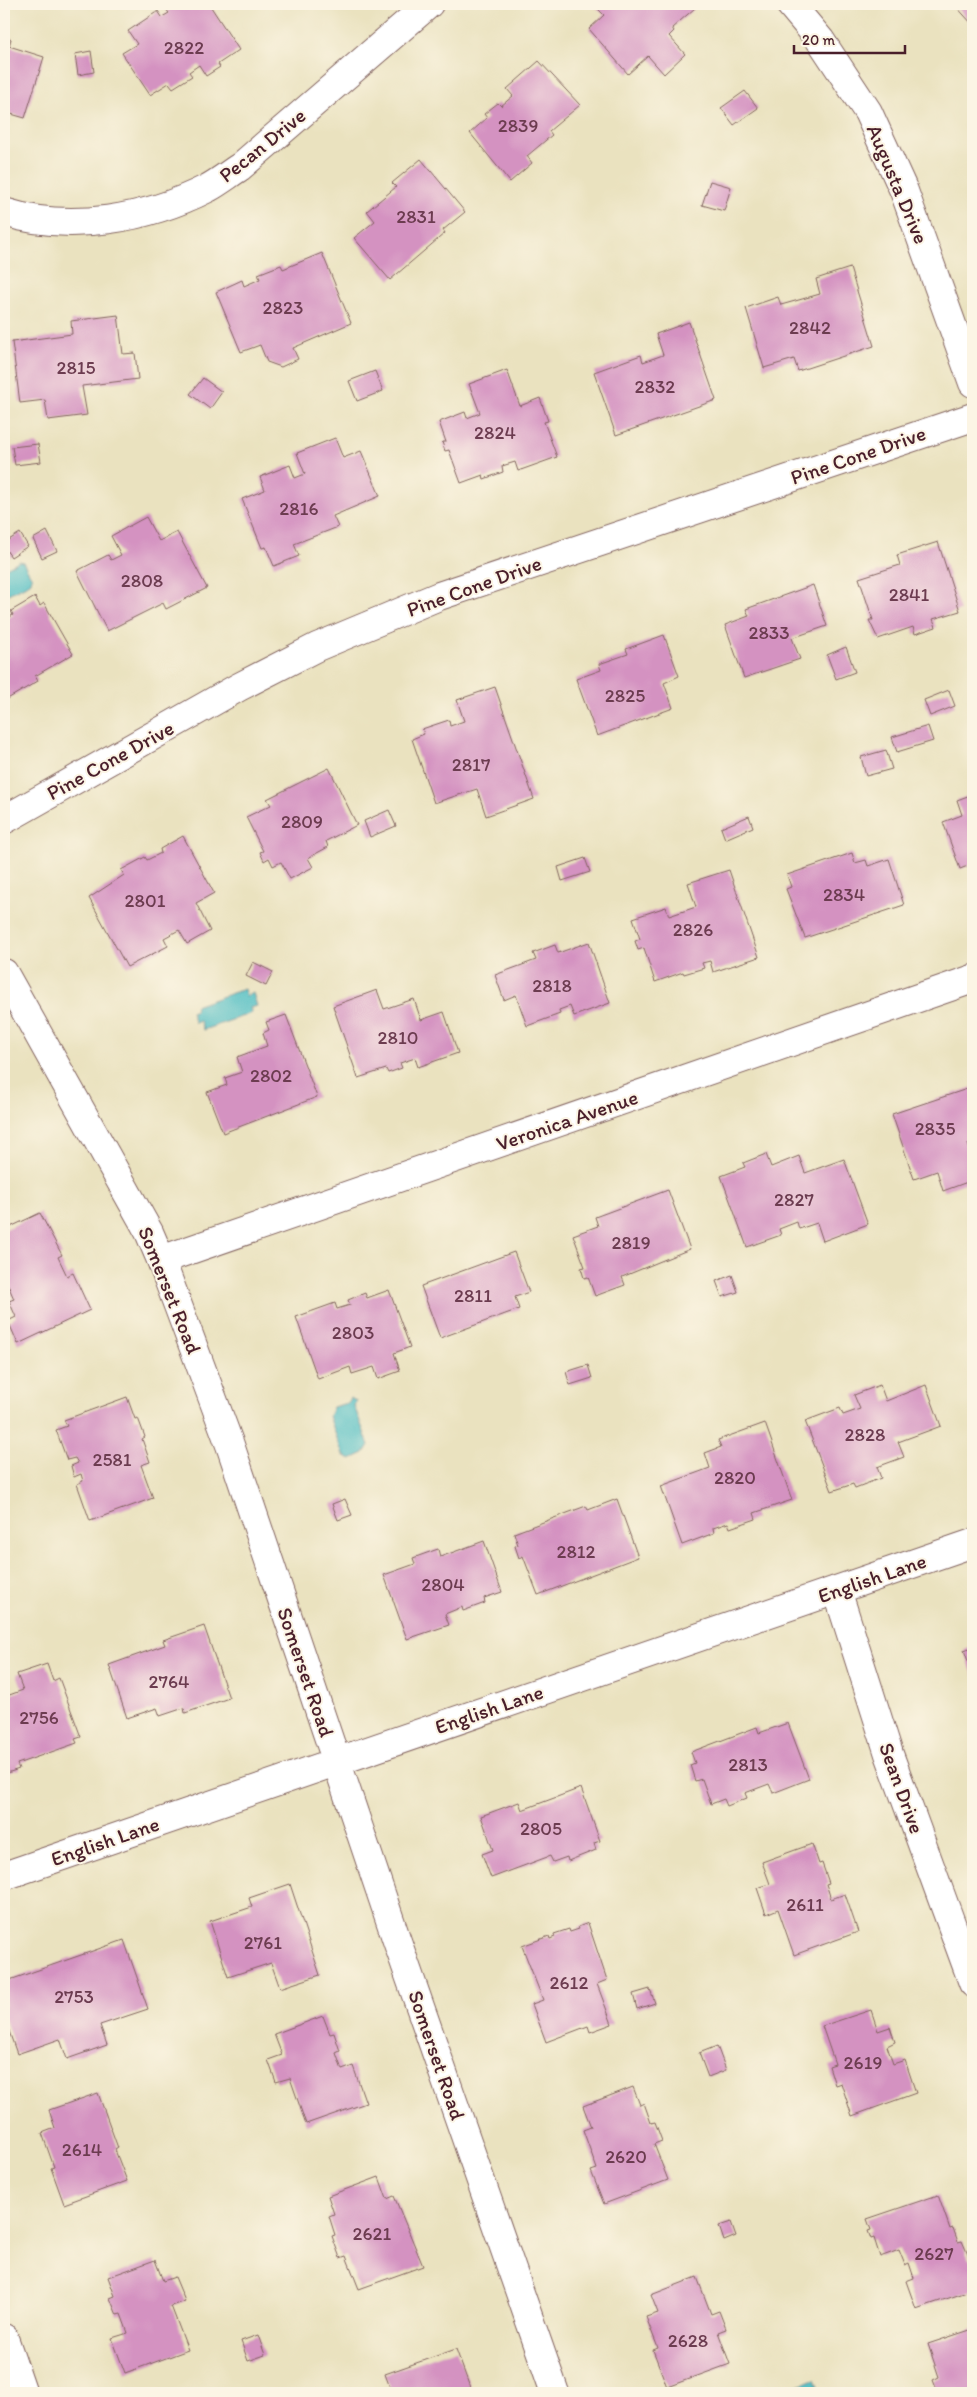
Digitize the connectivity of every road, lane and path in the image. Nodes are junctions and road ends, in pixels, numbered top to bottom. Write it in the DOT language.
graph roads {
  1 [pos="429,4"];
  2 [pos="790,4"];
  3 [pos="4,212"];
  4 [pos="973,383"];
  5 [pos="973,417"];
  6 [pos="4,820"];
  7 [pos="4,973"];
  8 [pos="973,979"];
  9 [pos="160,1260"];
  10 [pos="973,1543"];
  11 [pos="837,1590"];
  12 [pos="336,1762"];
  13 [pos="4,1876"];
  14 [pos="973,1983"];
  15 [pos="4,2338"];
  16 [pos="23,2393"];
  17 [pos="555,2393"];
  1 -- 3 [label="street, Pecan Drive"];
  2 -- 4 [label="street, Augusta Drive"];
  5 -- 6 [label="street, Pine Cone Drive"];
  7 -- 9 [label="street, Somerset Road"];
  8 -- 9 [label="street, Veronica Avenue"];
  9 -- 12 [label="street, Somerset Road"];
  10 -- 11 [label="street, English Lane"];
  11 -- 12 [label="street, English Lane"];
  11 -- 14 [label="street, Sean Drive"];
  12 -- 13 [label="street, English Lane"];
  12 -- 17 [label="street, Somerset Road"];
  15 -- 16 [label="street"];
}
